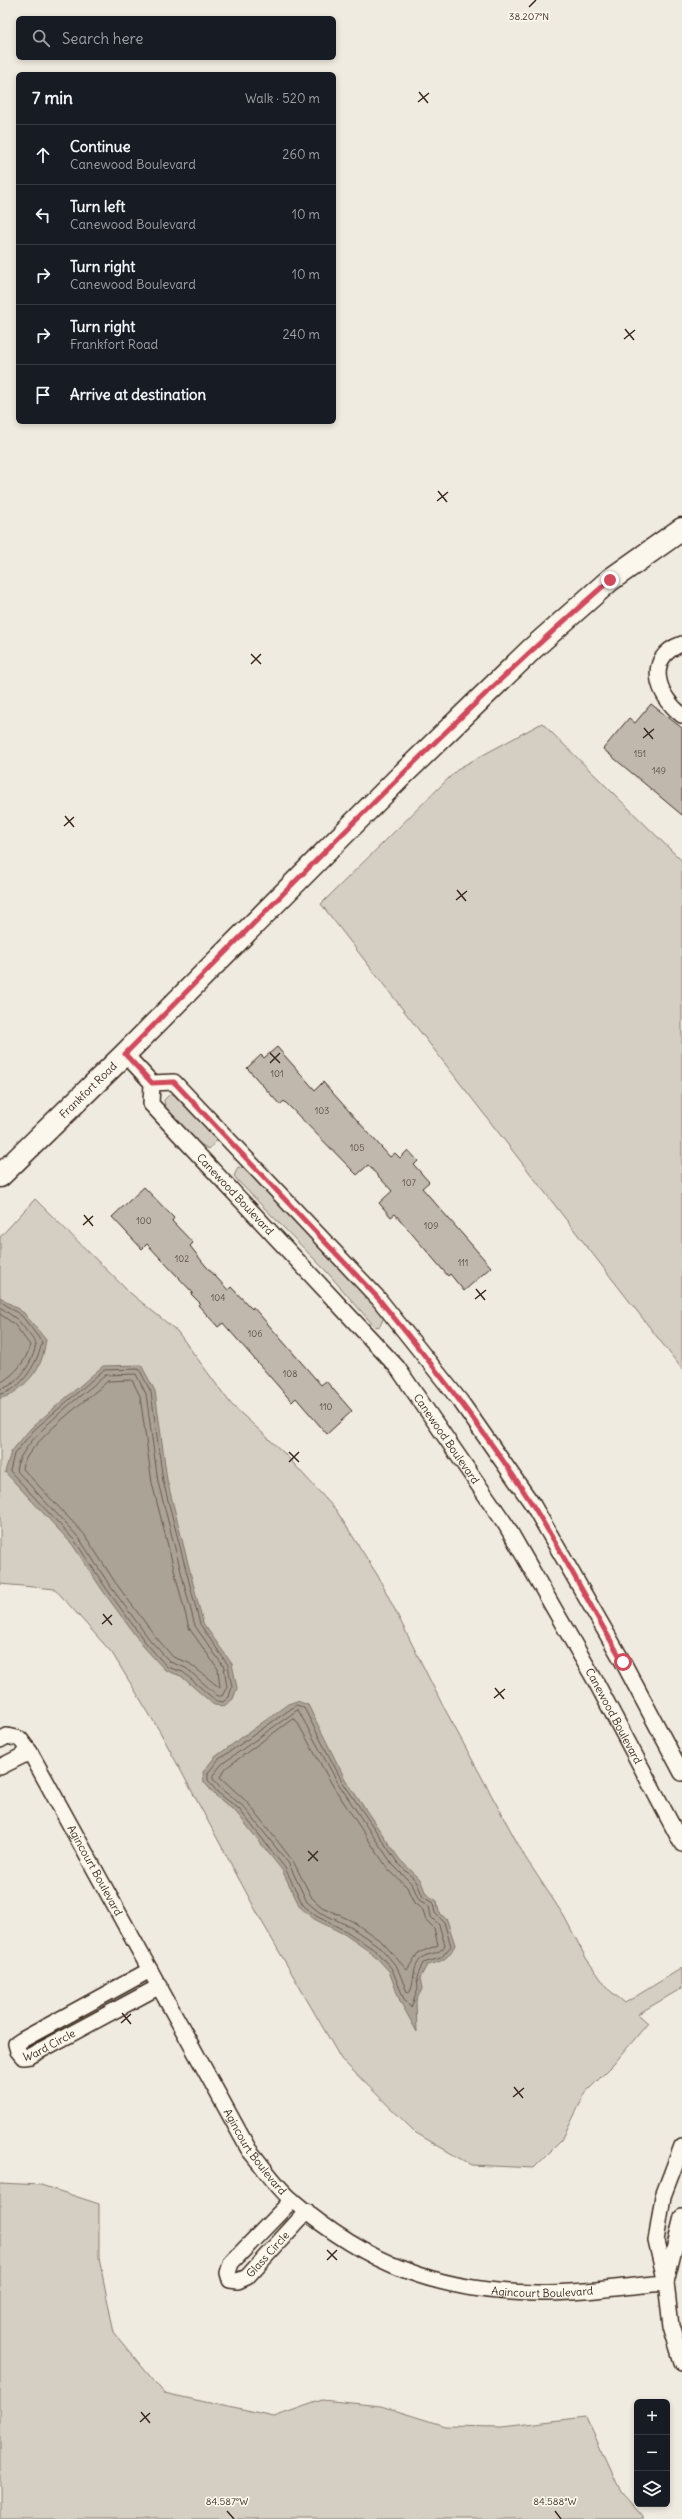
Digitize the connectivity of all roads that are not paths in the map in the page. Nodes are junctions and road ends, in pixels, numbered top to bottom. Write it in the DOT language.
graph roads {
  1 [pos="682,529"];
  2 [pos="682,644"];
  3 [pos="682,715"];
  4 [pos="125,1054"];
  5 [pos="152,1083"];
  6 [pos="0,1176"];
  7 [pos="0,1740"];
  8 [pos="30,1752"];
  9 [pos="0,1767"];
  10 [pos="682,1774"];
  11 [pos="682,1844"];
  12 [pos="150,1970"];
  13 [pos="160,1986"];
  14 [pos="682,2146"];
  15 [pos="292,2200"];
  16 [pos="307,2211"];
  17 [pos="682,2217"];
  18 [pos="666,2283"];
  19 [pos="682,2362"];
  1 -- 4 [label="main road, Frankfort Road"];
  2 -- 3 [label="street"];
  4 -- 5 [label="street"];
  4 -- 6 [label="main road, Frankfort Road"];
  5 -- 10 [label="street"];
  5 -- 11 [label="street, Canewood Boulevard"];
  7 -- 8 [label="street, Agincourt Boulevard"];
  8 -- 9 [label="street"];
  8 -- 12 [label="street, Agincourt Boulevard"];
  12 -- 13 [label="street, Agincourt Boulevard"];
  12 -- 13 [label="street, Ward Circle"];
  13 -- 15 [label="street, Agincourt Boulevard"];
  14 -- 18 [label="street"];
  15 -- 16 [label="street, Agincourt Boulevard"];
  15 -- 16 [label="street, Glass Circle"];
  16 -- 18 [label="street, Agincourt Boulevard"];
  17 -- 18 [label="street"];
  18 -- 19 [label="street"];
}
